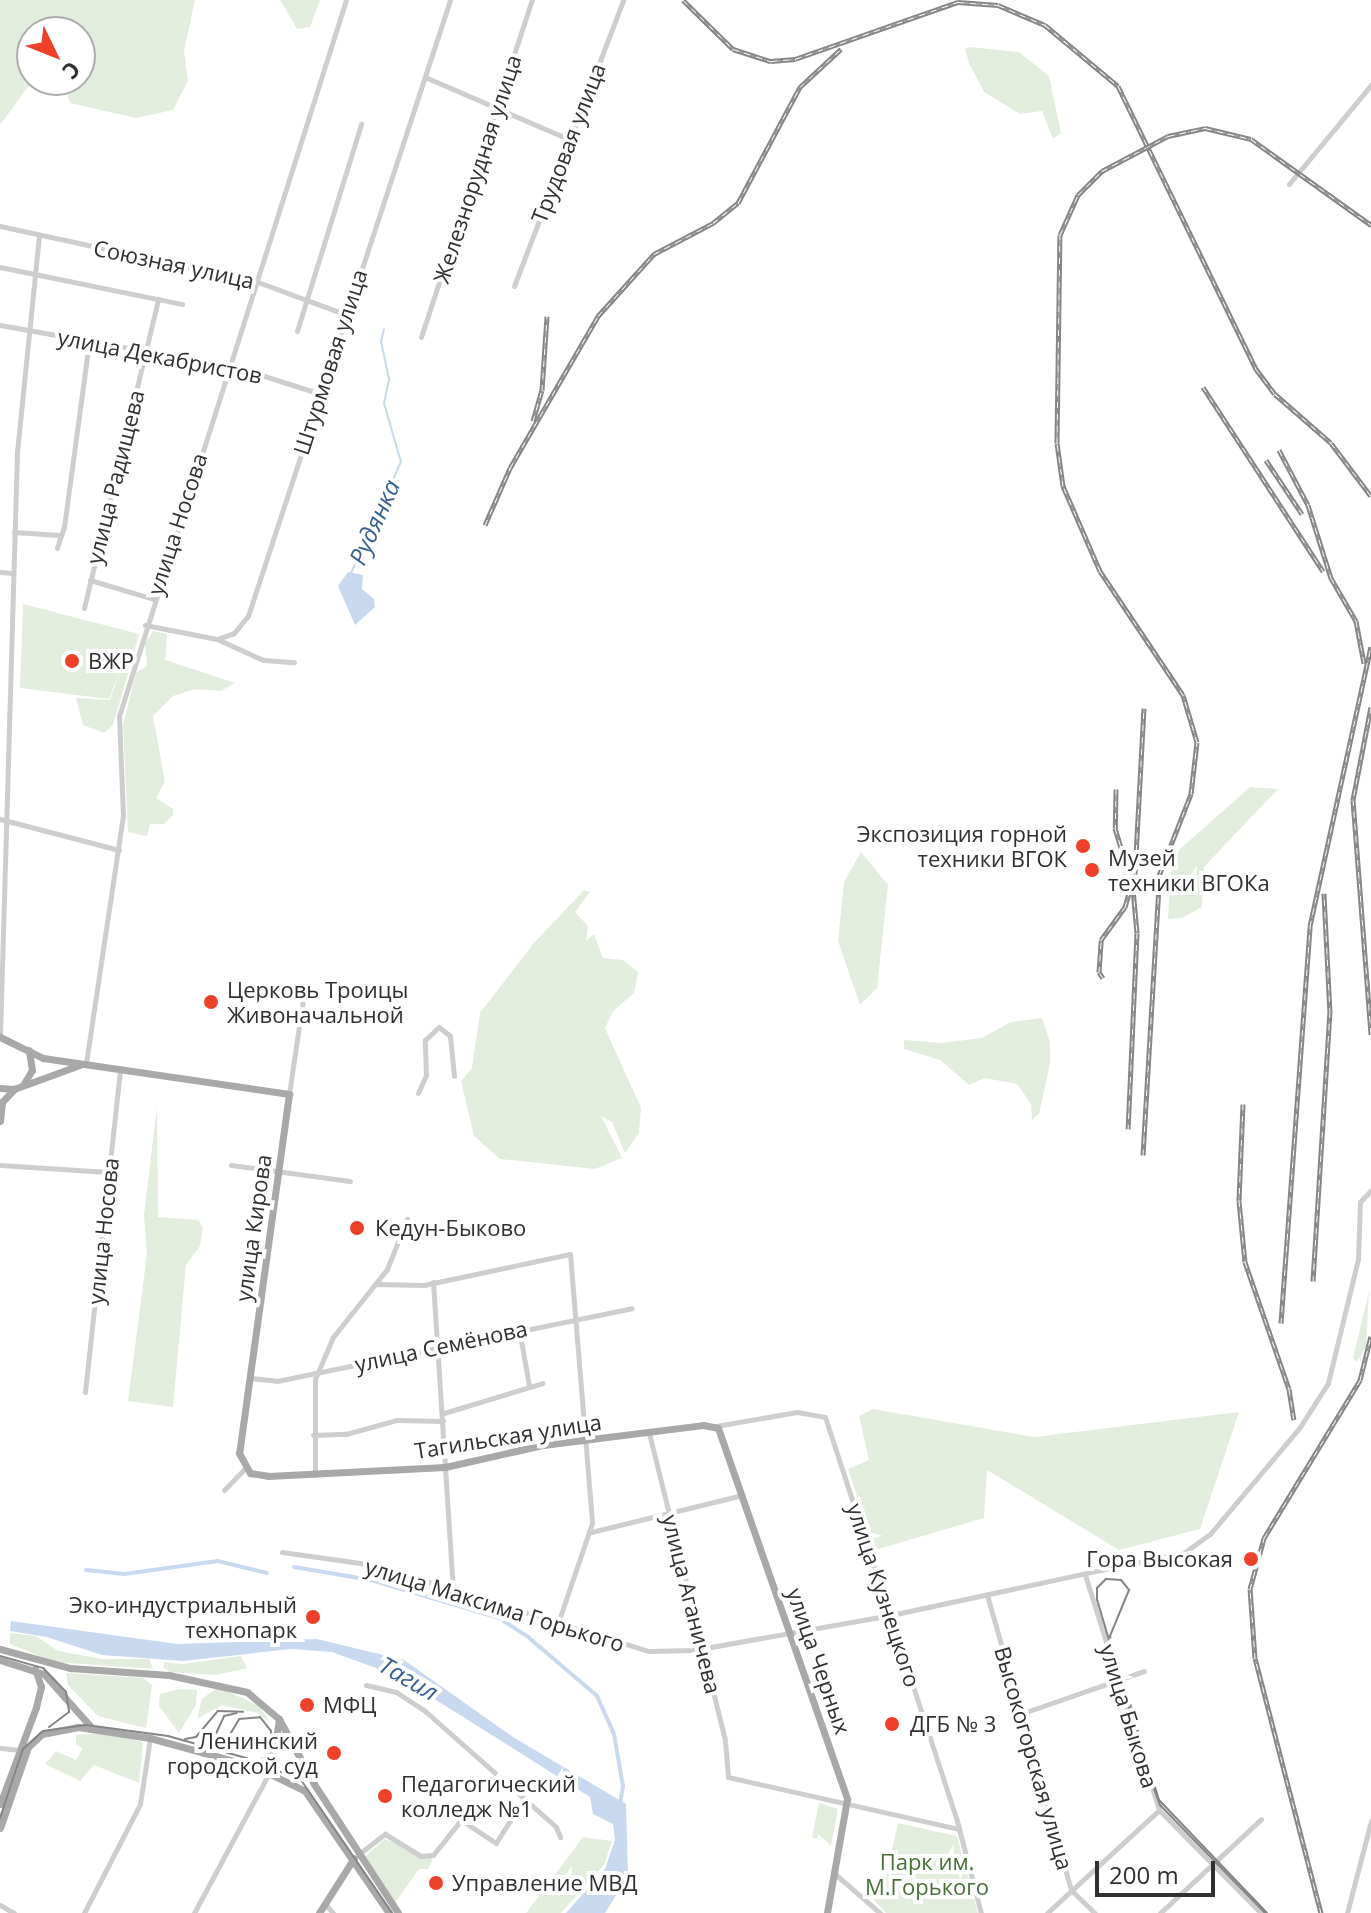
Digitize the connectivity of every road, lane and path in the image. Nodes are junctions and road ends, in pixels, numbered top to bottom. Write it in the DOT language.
graph roads {
  1 [pos="346,0"];
  2 [pos="450,0"];
  3 [pos="532,0"];
  4 [pos="623,0"];
  5 [pos="425,77"];
  6 [pos="1371,85"];
  7 [pos="497,105"];
  8 [pos="361,124"];
  9 [pos="568,139"];
  10 [pos="1289,184"];
  11 [pos="0,226"];
  12 [pos="39,235"];
  13 [pos="0,267"];
  14 [pos="34,274"];
  15 [pos="255,281"];
  16 [pos="514,286"];
  17 [pos="158,299"];
  18 [pos="306,299"];
  19 [pos="182,304"];
  20 [pos="344,314"];
  21 [pos="0,325"];
  22 [pos="297,331"];
  23 [pos="27,332"];
  24 [pos="421,337"];
  25 [pos="89,342"];
  26 [pos="145,353"];
  27 [pos="227,366"];
  28 [pos="319,393"];
  29 [pos="14,532"];
  30 [pos="59,535"];
  31 [pos="57,548"];
  32 [pos="0,572"];
  33 [pos="13,573"];
  34 [pos="90,580"];
  35 [pos="154,599"];
  36 [pos="84,608"];
  37 [pos="145,625"];
  38 [pos="217,639"];
  39 [pos="294,662"];
  40 [pos="3,820"];
  41 [pos="119,850"];
  42 [pos="304,992"];
  43 [pos="0,1036"];
  44 [pos="29,1050"];
  45 [pos="84,1064"];
  46 [pos="120,1070"];
  47 [pos="454,1076"];
  48 [pos="0,1088"];
  49 [pos="18,1088"];
  50 [pos="418,1093"];
  51 [pos="289,1094"];
  52 [pos="0,1121"];
  53 [pos="0,1165"];
  54 [pos="231,1165"];
  55 [pos="108,1172"];
  56 [pos="279,1173"];
  57 [pos="350,1181"];
  58 [pos="1371,1190"];
  59 [pos="407,1219"];
  60 [pos="433,1282"];
  61 [pos="376,1284"];
  62 [pos="632,1308"];
  63 [pos="577,1317"];
  64 [pos="519,1329"];
  65 [pos="439,1347"];
  66 [pos="318,1372"];
  67 [pos="250,1378"];
  68 [pos="543,1383"];
  69 [pos="529,1386"];
  70 [pos="85,1392"];
  71 [pos="444,1413"];
  72 [pos="825,1417"];
  73 [pos="443,1421"];
  74 [pos="715,1426"];
  75 [pos="649,1433"];
  76 [pos="313,1435"];
  77 [pos="587,1440"];
  78 [pos="445,1467"];
  79 [pos="244,1469"];
  80 [pos="315,1475"];
  81 [pos="224,1490"];
  82 [pos="744,1495"];
  83 [pos="669,1513"];
  84 [pos="591,1532"];
  85 [pos="282,1552"];
  86 [pos="1085,1575"];
  87 [pos="453,1588"];
  88 [pos="987,1595"];
  89 [pos="891,1615"];
  90 [pos="557,1626"];
  91 [pos="790,1632"];
  92 [pos="704,1648"];
  93 [pos="1,1649"];
  94 [pos="0,1660"];
  95 [pos="35,1669"];
  96 [pos="1144,1671"];
  97 [pos="1118,1682"];
  98 [pos="366,1685"];
  99 [pos="1020,1714"];
  100 [pos="279,1719"];
  101 [pos="92,1728"];
  102 [pos="150,1738"];
  103 [pos="0,1748"];
  104 [pos="24,1748"];
  105 [pos="256,1767"];
  106 [pos="269,1772"];
  107 [pos="309,1772"];
  108 [pos="295,1784"];
  109 [pos="524,1798"];
  110 [pos="0,1804"];
  111 [pos="848,1807"];
  112 [pos="1159,1810"];
  113 [pos="1261,1819"];
  114 [pos="1371,1821"];
  115 [pos="0,1828"];
  116 [pos="959,1829"];
  117 [pos="560,1837"];
  118 [pos="355,1856"];
  119 [pos="1213,1866"];
  120 [pos="835,1874"];
  121 [pos="1071,1890"];
  122 [pos="324,1904"];
  123 [pos="0,1905"];
  124 [pos="14,1913"];
  125 [pos="84,1913"];
  126 [pos="194,1913"];
  127 [pos="319,1913"];
  128 [pos="333,1913"];
  129 [pos="389,1913"];
  130 [pos="398,1913"];
  131 [pos="827,1913"];
  132 [pos="880,1913"];
  133 [pos="981,1913"];
  134 [pos="1047,1913"];
  135 [pos="1095,1913"];
  136 [pos="1160,1913"];
  137 [pos="1261,1913"];
  138 [pos="1347,1913"];
  1 -- 15 [label="street, улица Носова"];
  2 -- 5 [label="street, Штурмовая улица"];
  3 -- 7 [label="street, Железнорудная улица"];
  4 -- 9 [label="street, Трудовая улица"];
  5 -- 7 [label="street"];
  5 -- 20 [label="street, Штурмовая улица"];
  6 -- 10 [label="street"];
  7 -- 9 [label="street"];
  7 -- 24 [label="street, Железнорудная улица"];
  8 -- 18 [label="street"];
  9 -- 16 [label="street, Трудовая улица"];
  11 -- 12 [label="street, Союзная улица"];
  12 -- 14 [label="street"];
  12 -- 15 [label="street, Союзная улица"];
  13 -- 14 [label="street"];
  14 -- 17 [label="street"];
  14 -- 23 [label="street"];
  15 -- 18 [label="street, Союзная улица"];
  15 -- 27 [label="street, улица Носова"];
  17 -- 19 [label="street"];
  17 -- 26 [label="street, улица Радищева"];
  18 -- 20 [label="street, Союзная улица"];
  18 -- 22 [label="street"];
  20 -- 28 [label="street, Штурмовая улица"];
  21 -- 23 [label="street, улица Декабристов"];
  23 -- 25 [label="street, улица Декабристов"];
  23 -- 29 [label="street"];
  25 -- 26 [label="street, улица Декабристов"];
  25 -- 30 [label="street"];
  26 -- 27 [label="street, улица Декабристов"];
  26 -- 34 [label="street, улица Радищева"];
  27 -- 28 [label="street, улица Декабристов"];
  27 -- 35 [label="street, улица Носова"];
  28 -- 38 [label="street, Штурмовая улица"];
  29 -- 30 [label="street"];
  29 -- 33 [label="street"];
  30 -- 31 [label="street"];
  32 -- 33 [label="street"];
  33 -- 40 [label="street"];
  34 -- 35 [label="street"];
  34 -- 36 [label="street, улица Радищева"];
  35 -- 37 [label="street, улица Носова"];
  37 -- 38 [label="street"];
  37 -- 41 [label="street, улица Носова"];
  38 -- 39 [label="street"];
  40 -- 41 [label="street"];
  40 -- 43 [label="street"];
  41 -- 45 [label="street, улица Носова"];
  42 -- 51 [label="street, улица Кирова"];
  43 -- 44 [label="main road"];
  44 -- 45 [label="main road"];
  44 -- 49 [label="main road"];
  45 -- 46 [label="main road"];
  45 -- 49 [label="main road"];
  46 -- 51 [label="main road"];
  46 -- 55 [label="street, улица Носова"];
  47 -- 50 [label="street"];
  48 -- 49 [label="main road"];
  49 -- 52 [label="main road"];
  51 -- 56 [label="main road, улица Кирова"];
  53 -- 55 [label="street"];
  54 -- 56 [label="street"];
  55 -- 70 [label="street, улица Носова"];
  56 -- 57 [label="street"];
  56 -- 67 [label="main road, улица Кирова"];
  58 -- 86 [label="street, улица Максима Горького"];
  59 -- 61 [label="street"];
  60 -- 61 [label="street"];
  60 -- 63 [label="street"];
  60 -- 65 [label="street"];
  61 -- 66 [label="street"];
  62 -- 63 [label="street, улица Семёнова"];
  63 -- 64 [label="street, улица Семёнова"];
  63 -- 77 [label="street"];
  64 -- 65 [label="street, улица Семёнова"];
  64 -- 69 [label="street"];
  65 -- 66 [label="street, улица Семёнова"];
  65 -- 71 [label="street"];
  66 -- 67 [label="street, улица Семёнова"];
  66 -- 76 [label="street"];
  67 -- 79 [label="main road, улица Кирова"];
  68 -- 69 [label="street"];
  69 -- 71 [label="street"];
  71 -- 73 [label="street"];
  72 -- 74 [label="street, Тагильская улица"];
  72 -- 89 [label="street, улица Кузнецкого"];
  73 -- 76 [label="street"];
  73 -- 78 [label="street"];
  74 -- 75 [label="main road, Тагильская улица"];
  74 -- 82 [label="main road, улица Черных"];
  75 -- 77 [label="main road, Тагильская улица"];
  75 -- 83 [label="street, улица Аганичева"];
  76 -- 80 [label="street"];
  77 -- 78 [label="main road, Тагильская улица"];
  77 -- 84 [label="street"];
  78 -- 80 [label="main road, Тагильская улица"];
  78 -- 87 [label="street"];
  79 -- 80 [label="main road, Тагильская улица"];
  79 -- 81 [label="street"];
  82 -- 83 [label="street"];
  82 -- 91 [label="main road, улица Черных"];
  83 -- 84 [label="street"];
  83 -- 92 [label="street, улица Аганичева"];
  84 -- 90 [label="street"];
  85 -- 87 [label="street, улица Максима Горького"];
  86 -- 88 [label="street, улица Максима Горького"];
  86 -- 97 [label="street, улица Быкова"];
  87 -- 90 [label="street, улица Максима Горького"];
  88 -- 89 [label="street, улица Максима Горького"];
  88 -- 99 [label="street, Высокогорская улица"];
  89 -- 91 [label="street, улица Максима Горького"];
  89 -- 116 [label="street, улица Кузнецкого"];
  90 -- 92 [label="street, улица Максима Горького"];
  91 -- 92 [label="street, улица Максима Горького"];
  91 -- 111 [label="main road, улица Черных"];
  92 -- 111 [label="street, улица Аганичева"];
  93 -- 100 [label="main road"];
  94 -- 95 [label="main road"];
  95 -- 101 [label="main road"];
  95 -- 104 [label="main road"];
  96 -- 97 [label="street"];
  97 -- 99 [label="street"];
  97 -- 112 [label="street, улица Быкова"];
  98 -- 109 [label="street"];
  99 -- 121 [label="street, Высокогорская улица"];
  100 -- 105 [label="main road"];
  100 -- 107 [label="main road"];
  101 -- 102 [label="main road"];
  101 -- 104 [label="main road"];
  102 -- 105 [label="main road"];
  102 -- 125 [label="street"];
  103 -- 104 [label="street"];
  104 -- 110 [label="main road"];
  104 -- 115 [label="main road"];
  105 -- 106 [label="main road"];
  106 -- 108 [label="main road"];
  106 -- 126 [label="street"];
  107 -- 108 [label="main road"];
  107 -- 118 [label="main road"];
  108 -- 118 [label="main road"];
  109 -- 117 [label="street"];
  109 -- 118 [label="street"];
  111 -- 116 [label="street"];
  111 -- 120 [label="main road, улица Черных"];
  112 -- 119 [label="street, улица Быкова"];
  112 -- 121 [label="street"];
  113 -- 119 [label="street"];
  114 -- 138 [label="street"];
  116 -- 133 [label="street, улица Кузнецкого"];
  118 -- 122 [label="main road"];
  118 -- 129 [label="main road"];
  118 -- 130 [label="main road"];
  119 -- 136 [label="street"];
  119 -- 137 [label="street, улица Быкова"];
  120 -- 131 [label="main road, улица Черных"];
  120 -- 132 [label="street"];
  121 -- 134 [label="street"];
  121 -- 135 [label="street, Высокогорская улица"];
  122 -- 127 [label="main road"];
  122 -- 128 [label="street"];
  123 -- 124 [label="street"];
}
